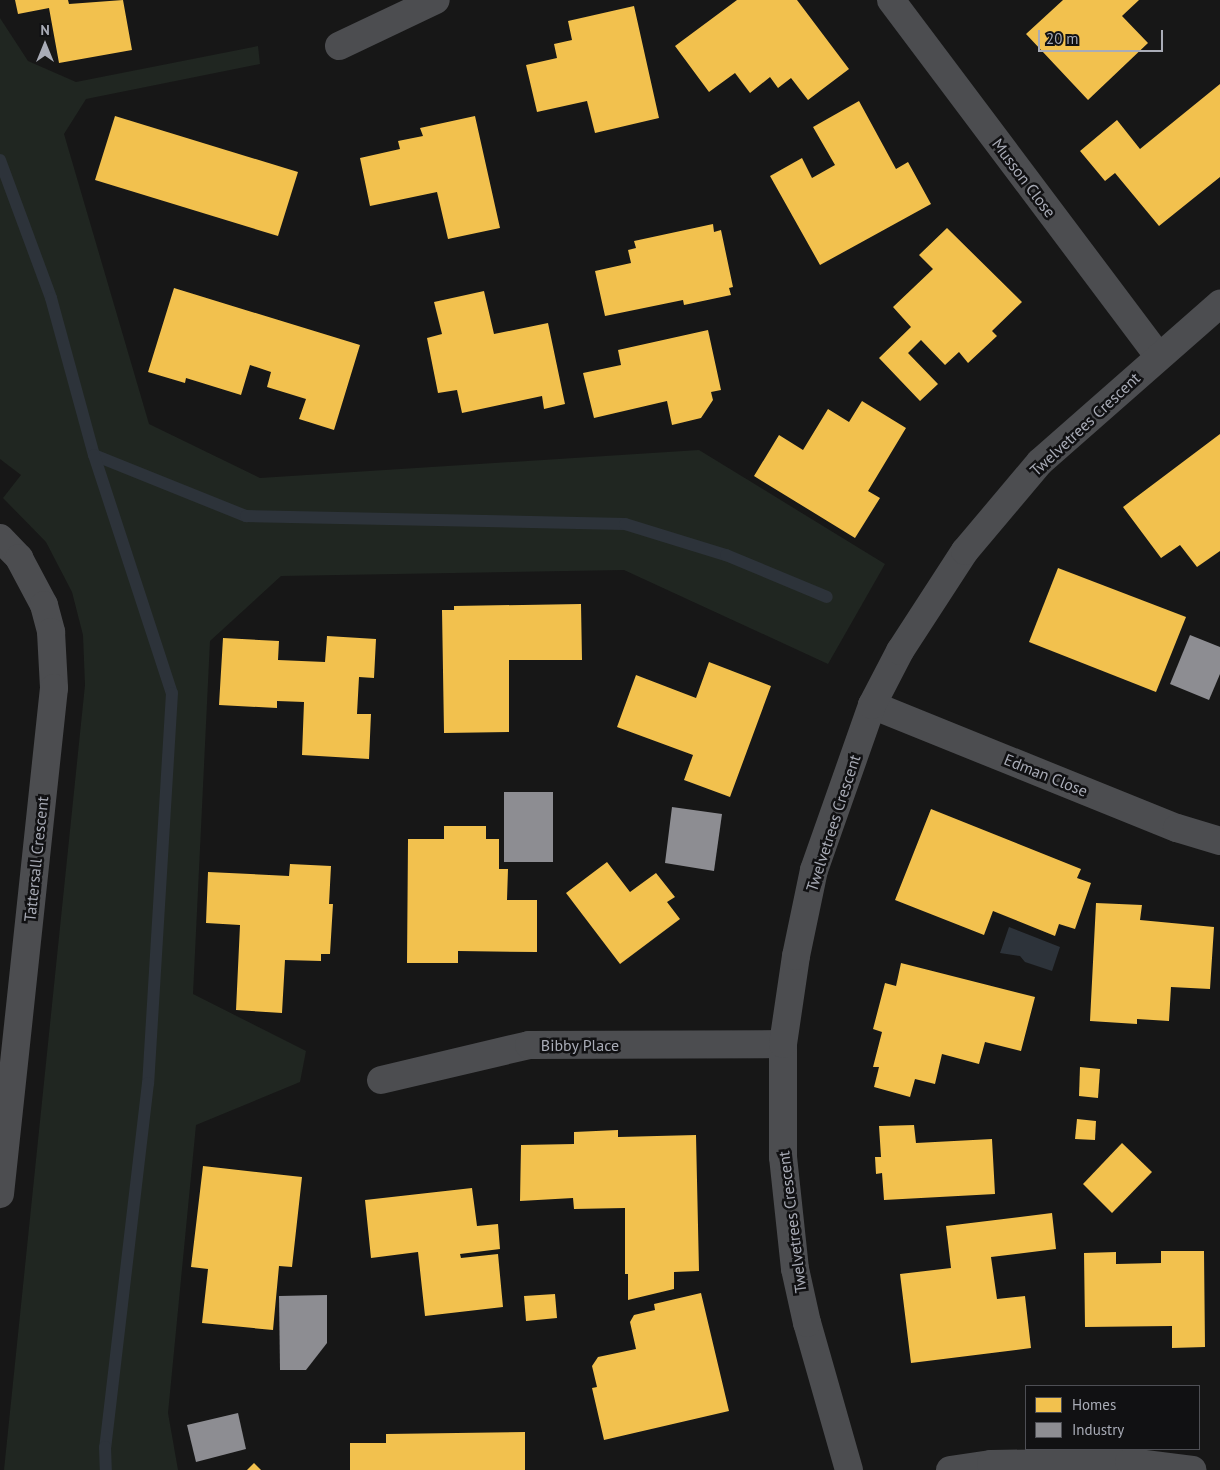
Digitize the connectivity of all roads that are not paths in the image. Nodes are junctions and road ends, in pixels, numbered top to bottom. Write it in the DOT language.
graph roads {
  1 [pos="436,0"];
  2 [pos="891,0"];
  3 [pos="339,46"];
  4 [pos="1220,304"];
  5 [pos="1158,356"];
  6 [pos="0,538"];
  7 [pos="872,705"];
  8 [pos="1220,841"];
  9 [pos="783,1044"];
  10 [pos="381,1080"];
  11 [pos="0,1194"];
  12 [pos="849,1470"];
  13 [pos="950,1470"];
  14 [pos="1193,1470"];
  1 -- 3 [label="street"];
  2 -- 5 [label="street, Musson Close"];
  4 -- 5 [label="street, Twelvetrees Crescent"];
  5 -- 7 [label="street, Twelvetrees Crescent"];
  6 -- 11 [label="street, Tattersall Crescent"];
  7 -- 8 [label="street, Edman Close"];
  7 -- 9 [label="street, Twelvetrees Crescent"];
  9 -- 10 [label="street, Bibby Place"];
  9 -- 12 [label="street, Twelvetrees Crescent"];
  13 -- 14 [label="street"];
}
